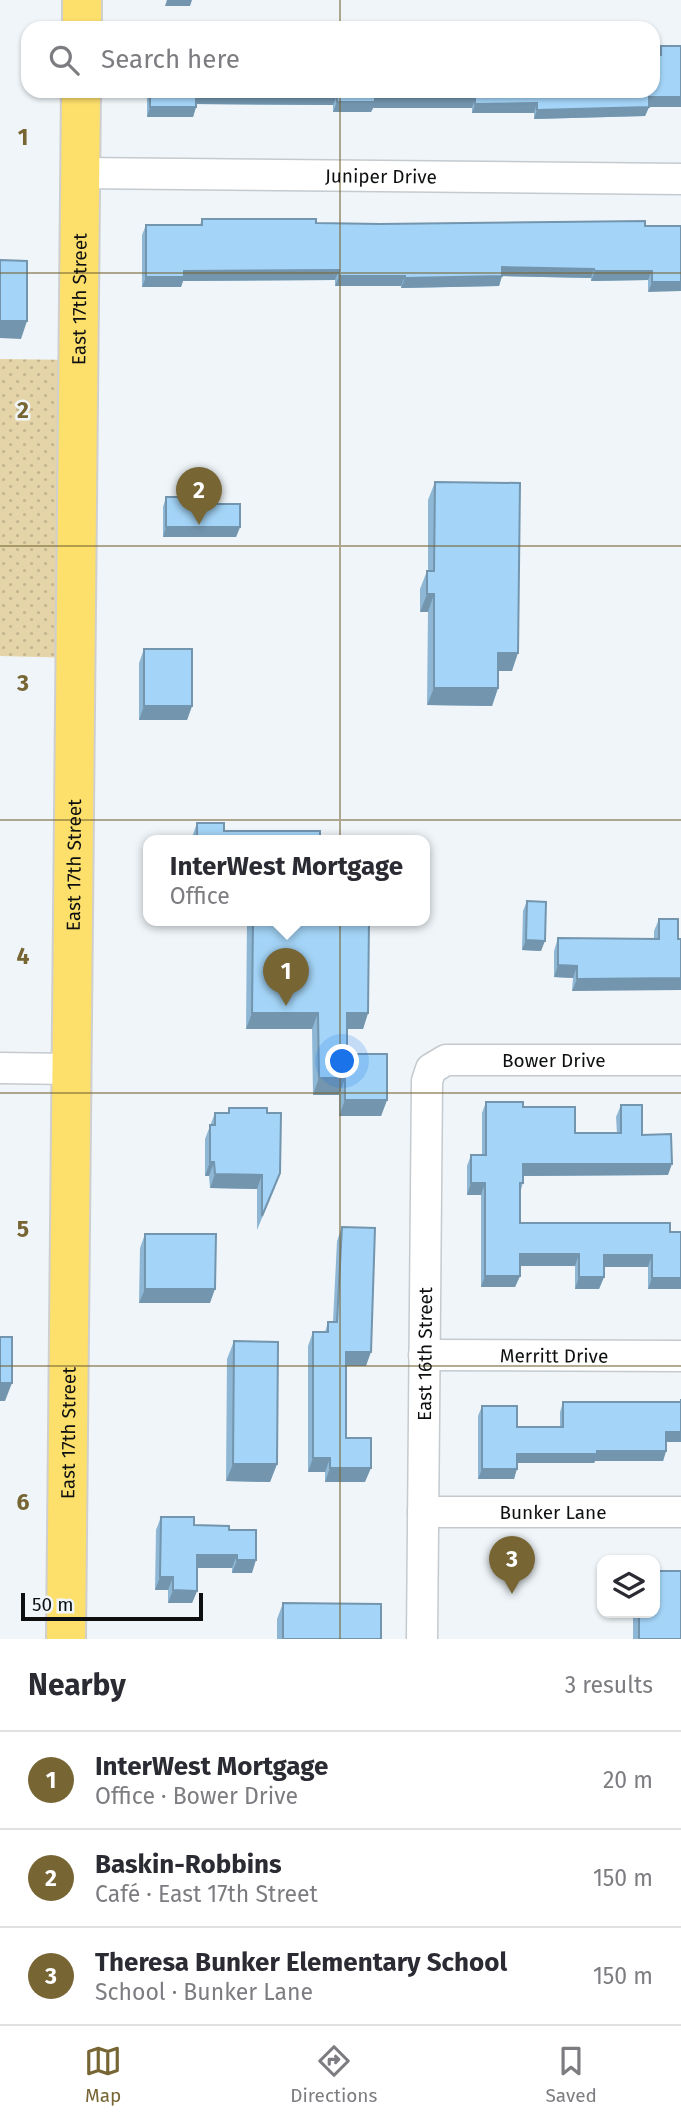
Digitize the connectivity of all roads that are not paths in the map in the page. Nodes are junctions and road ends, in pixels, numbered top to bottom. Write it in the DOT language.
graph roads {
  1 [pos="82,0"];
  2 [pos="82,21"];
  3 [pos="81,98"];
  4 [pos="80,173"];
  5 [pos="681,179"];
  6 [pos="681,1060"];
  7 [pos="0,1068"];
  8 [pos="72,1069"];
  9 [pos="431,1069"];
  10 [pos="424,1355"];
  11 [pos="681,1356"];
  12 [pos="423,1512"];
  13 [pos="681,1512"];
  14 [pos="66,1639"];
  15 [pos="422,1639"];
  1 -- 2 [label="main road"];
  3 -- 4 [label="main road, East 17th Street"];
  4 -- 5 [label="street, Juniper Drive"];
  4 -- 8 [label="main road, East 17th Street"];
  6 -- 9 [label="street, Bower Drive"];
  7 -- 8 [label="street"];
  8 -- 14 [label="main road, East 17th Street"];
  9 -- 10 [label="street, East 16th Street"];
  10 -- 11 [label="street, Merritt Drive"];
  10 -- 12 [label="street, East 16th Street"];
  12 -- 13 [label="street, Bunker Lane"];
  12 -- 15 [label="street, East 16th Street"];
}
